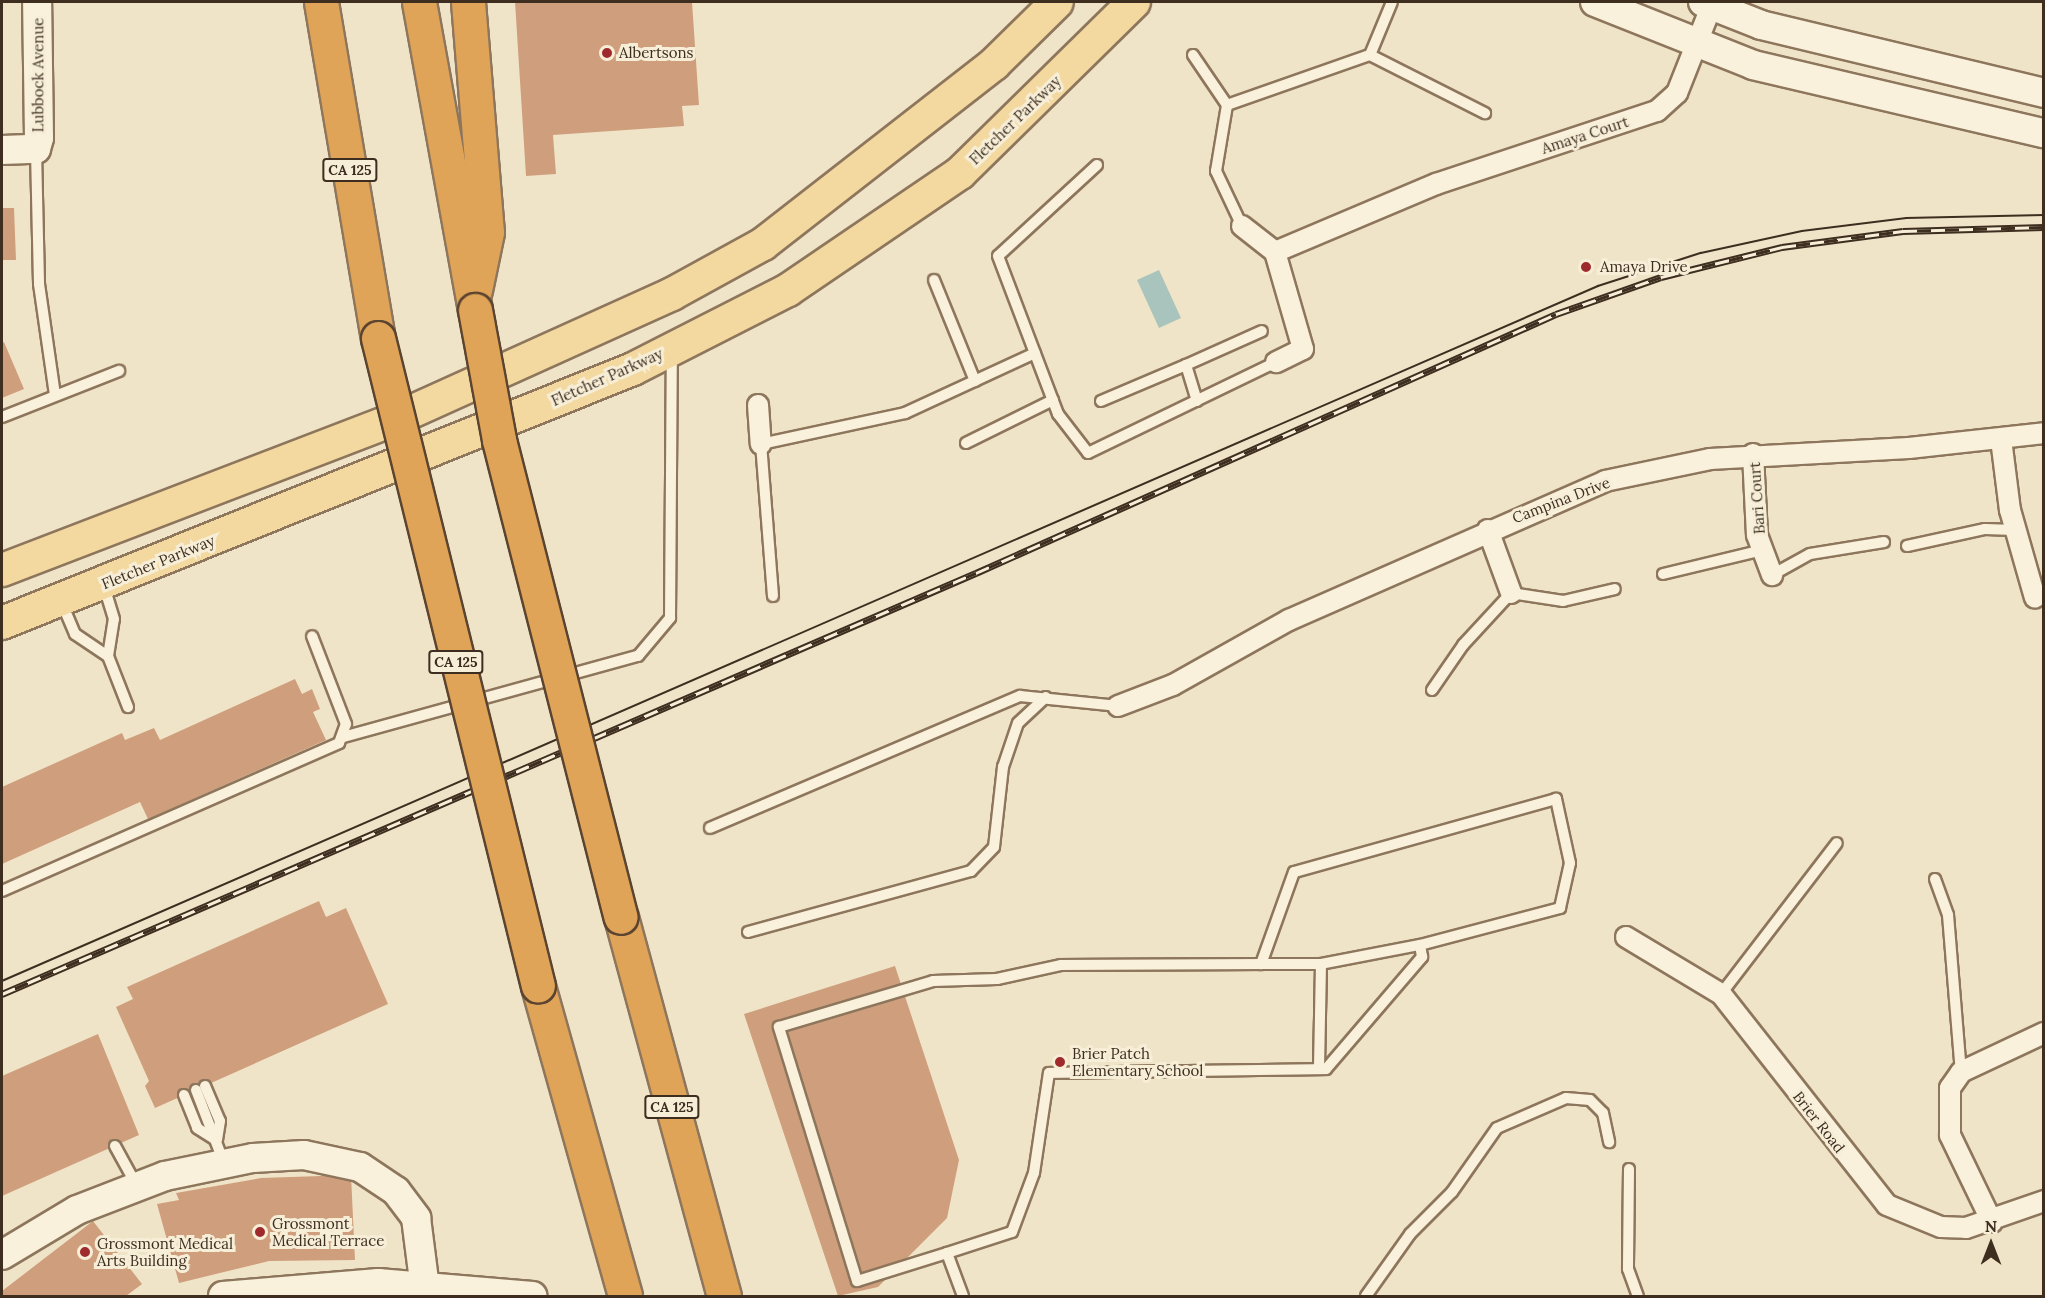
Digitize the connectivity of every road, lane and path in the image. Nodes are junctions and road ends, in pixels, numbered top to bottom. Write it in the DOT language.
graph roads {
  1 [pos="37,2"];
  2 [pos="321,2"];
  3 [pos="419,2"];
  4 [pos="468,2"];
  5 [pos="1058,2"];
  6 [pos="1134,2"];
  7 [pos="1392,2"];
  8 [pos="1595,2"];
  9 [pos="1709,3"];
  10 [pos="1694,42"];
  11 [pos="1193,55"];
  12 [pos="1370,55"];
  13 [pos="2043,93"];
  14 [pos="1227,105"];
  15 [pos="1485,113"];
  16 [pos="2043,133"];
  17 [pos="36,149"];
  18 [pos="2,150"];
  19 [pos="1097,165"];
  20 [pos="1242,226"];
  21 [pos="1275,252"];
  22 [pos="934,280"];
  23 [pos="474,303"];
  24 [pos="1262,331"];
  25 [pos="672,348"];
  26 [pos="1035,352"];
  27 [pos="1276,362"];
  28 [pos="1186,365"];
  29 [pos="119,371"];
  30 [pos="975,381"];
  31 [pos="55,395"];
  32 [pos="1053,400"];
  33 [pos="1101,401"];
  34 [pos="1197,401"];
  35 [pos="758,405"];
  36 [pos="2,417"];
  37 [pos="2043,433"];
  38 [pos="2001,439"];
  39 [pos="966,442"];
  40 [pos="761,444"];
  41 [pos="1754,454"];
  42 [pos="1488,530"];
  43 [pos="2015,530"];
  44 [pos="1884,542"];
  45 [pos="1907,546"];
  46 [pos="1763,550"];
  47 [pos="2,570"];
  48 [pos="1663,574"];
  49 [pos="1772,575"];
  50 [pos="103,585"];
  51 [pos="1615,589"];
  52 [pos="1511,593"];
  53 [pos="773,596"];
  54 [pos="2035,598"];
  55 [pos="61,601"];
  56 [pos="2,623"];
  57 [pos="312,636"];
  58 [pos="108,656"];
  59 [pos="1432,690"];
  60 [pos="1046,697"];
  61 [pos="1118,706"];
  62 [pos="128,707"];
  63 [pos="344,737"];
  64 [pos="710,828"];
  65 [pos="1837,843"];
  66 [pos="1935,879"];
  67 [pos="2,891"];
  68 [pos="748,932"];
  69 [pos="1626,937"];
  70 [pos="1420,945"];
  71 [pos="1261,964"];
  72 [pos="1321,964"];
  73 [pos="1721,994"];
  74 [pos="2043,1033"];
  75 [pos="1319,1069"];
  76 [pos="1961,1072"];
  77 [pos="200,1088"];
  78 [pos="184,1095"];
  79 [pos="1610,1142"];
  80 [pos="115,1146"];
  81 [pos="220,1152"];
  82 [pos="1629,1169"];
  83 [pos="592,1178"];
  84 [pos="137,1186"];
  85 [pos="2043,1201"];
  86 [pos="1992,1222"];
  87 [pos="947,1253"];
  88 [pos="2,1255"];
  89 [pos="426,1290"];
  90 [pos="224,1296"];
  91 [pos="532,1296"];
  92 [pos="610,1296"];
  93 [pos="626,1296"];
  94 [pos="724,1296"];
  95 [pos="963,1296"];
  96 [pos="1366,1296"];
  97 [pos="1638,1296"];
  1 -- 17 [label="street, Lubbock Avenue"];
  2 -- 83 [label="highway, CA 125, bridge"];
  3 -- 23 [label="highway, CA 125"];
  4 -- 23 [label="highway"];
  5 -- 47 [label="main road"];
  6 -- 25 [label="main road, Fletcher Parkway"];
  7 -- 12 [label="lane"];
  8 -- 10 [label="street"];
  9 -- 10 [label="street, Amaya Court"];
  9 -- 13 [label="street"];
  10 -- 16 [label="street"];
  10 -- 21 [label="street, Amaya Court"];
  11 -- 14 [label="lane"];
  12 -- 14 [label="lane"];
  12 -- 15 [label="lane"];
  14 -- 20 [label="lane"];
  17 -- 18 [label="street"];
  17 -- 31 [label="lane"];
  19 -- 26 [label="lane"];
  20 -- 21 [label="street"];
  21 -- 27 [label="street"];
  22 -- 30 [label="lane"];
  23 -- 94 [label="highway, CA 125, bridge"];
  24 -- 28 [label="lane"];
  25 -- 50 [label="main road, Fletcher Parkway"];
  25 -- 63 [label="lane"];
  26 -- 30 [label="lane"];
  26 -- 32 [label="lane"];
  27 -- 34 [label="lane"];
  28 -- 33 [label="lane"];
  28 -- 34 [label="lane"];
  29 -- 31 [label="lane"];
  30 -- 40 [label="lane"];
  31 -- 36 [label="lane"];
  32 -- 34 [label="lane"];
  32 -- 39 [label="lane"];
  35 -- 40 [label="street"];
  37 -- 38 [label="street, Campina Drive"];
  38 -- 41 [label="street, Campina Drive"];
  38 -- 43 [label="street"];
  40 -- 53 [label="lane"];
  41 -- 42 [label="street, Campina Drive"];
  41 -- 46 [label="street, Bari Court"];
  42 -- 52 [label="street"];
  42 -- 61 [label="street, Campina Drive"];
  43 -- 45 [label="lane"];
  43 -- 54 [label="street"];
  44 -- 49 [label="lane"];
  46 -- 48 [label="lane"];
  46 -- 49 [label="street, Bari Court"];
  50 -- 55 [label="main road, Fletcher Parkway"];
  50 -- 58 [label="lane"];
  51 -- 52 [label="lane"];
  52 -- 59 [label="lane"];
  55 -- 56 [label="main road, Fletcher Parkway"];
  55 -- 58 [label="lane"];
  57 -- 63 [label="lane"];
  58 -- 62 [label="lane"];
  60 -- 61 [label="lane"];
  60 -- 64 [label="lane"];
  60 -- 68 [label="lane"];
  63 -- 67 [label="lane"];
  65 -- 73 [label="lane"];
  66 -- 76 [label="lane"];
  69 -- 73 [label="street, Brier Road"];
  70 -- 71 [label="lane"];
  70 -- 72 [label="lane"];
  70 -- 75 [label="lane"];
  71 -- 72 [label="lane"];
  71 -- 87 [label="lane"];
  72 -- 75 [label="lane"];
  73 -- 86 [label="street, Brier Road"];
  74 -- 76 [label="street"];
  75 -- 87 [label="lane"];
  76 -- 86 [label="street"];
  77 -- 81 [label="lane"];
  78 -- 81 [label="lane"];
  79 -- 96 [label="lane"];
  80 -- 84 [label="lane"];
  81 -- 84 [label="street"];
  81 -- 89 [label="street"];
  82 -- 97 [label="lane"];
  83 -- 92 [label="highway"];
  83 -- 93 [label="highway, CA 125"];
  84 -- 88 [label="street"];
  85 -- 86 [label="street, Brier Road"];
  87 -- 95 [label="lane"];
  89 -- 90 [label="street"];
  89 -- 91 [label="street"];
}
